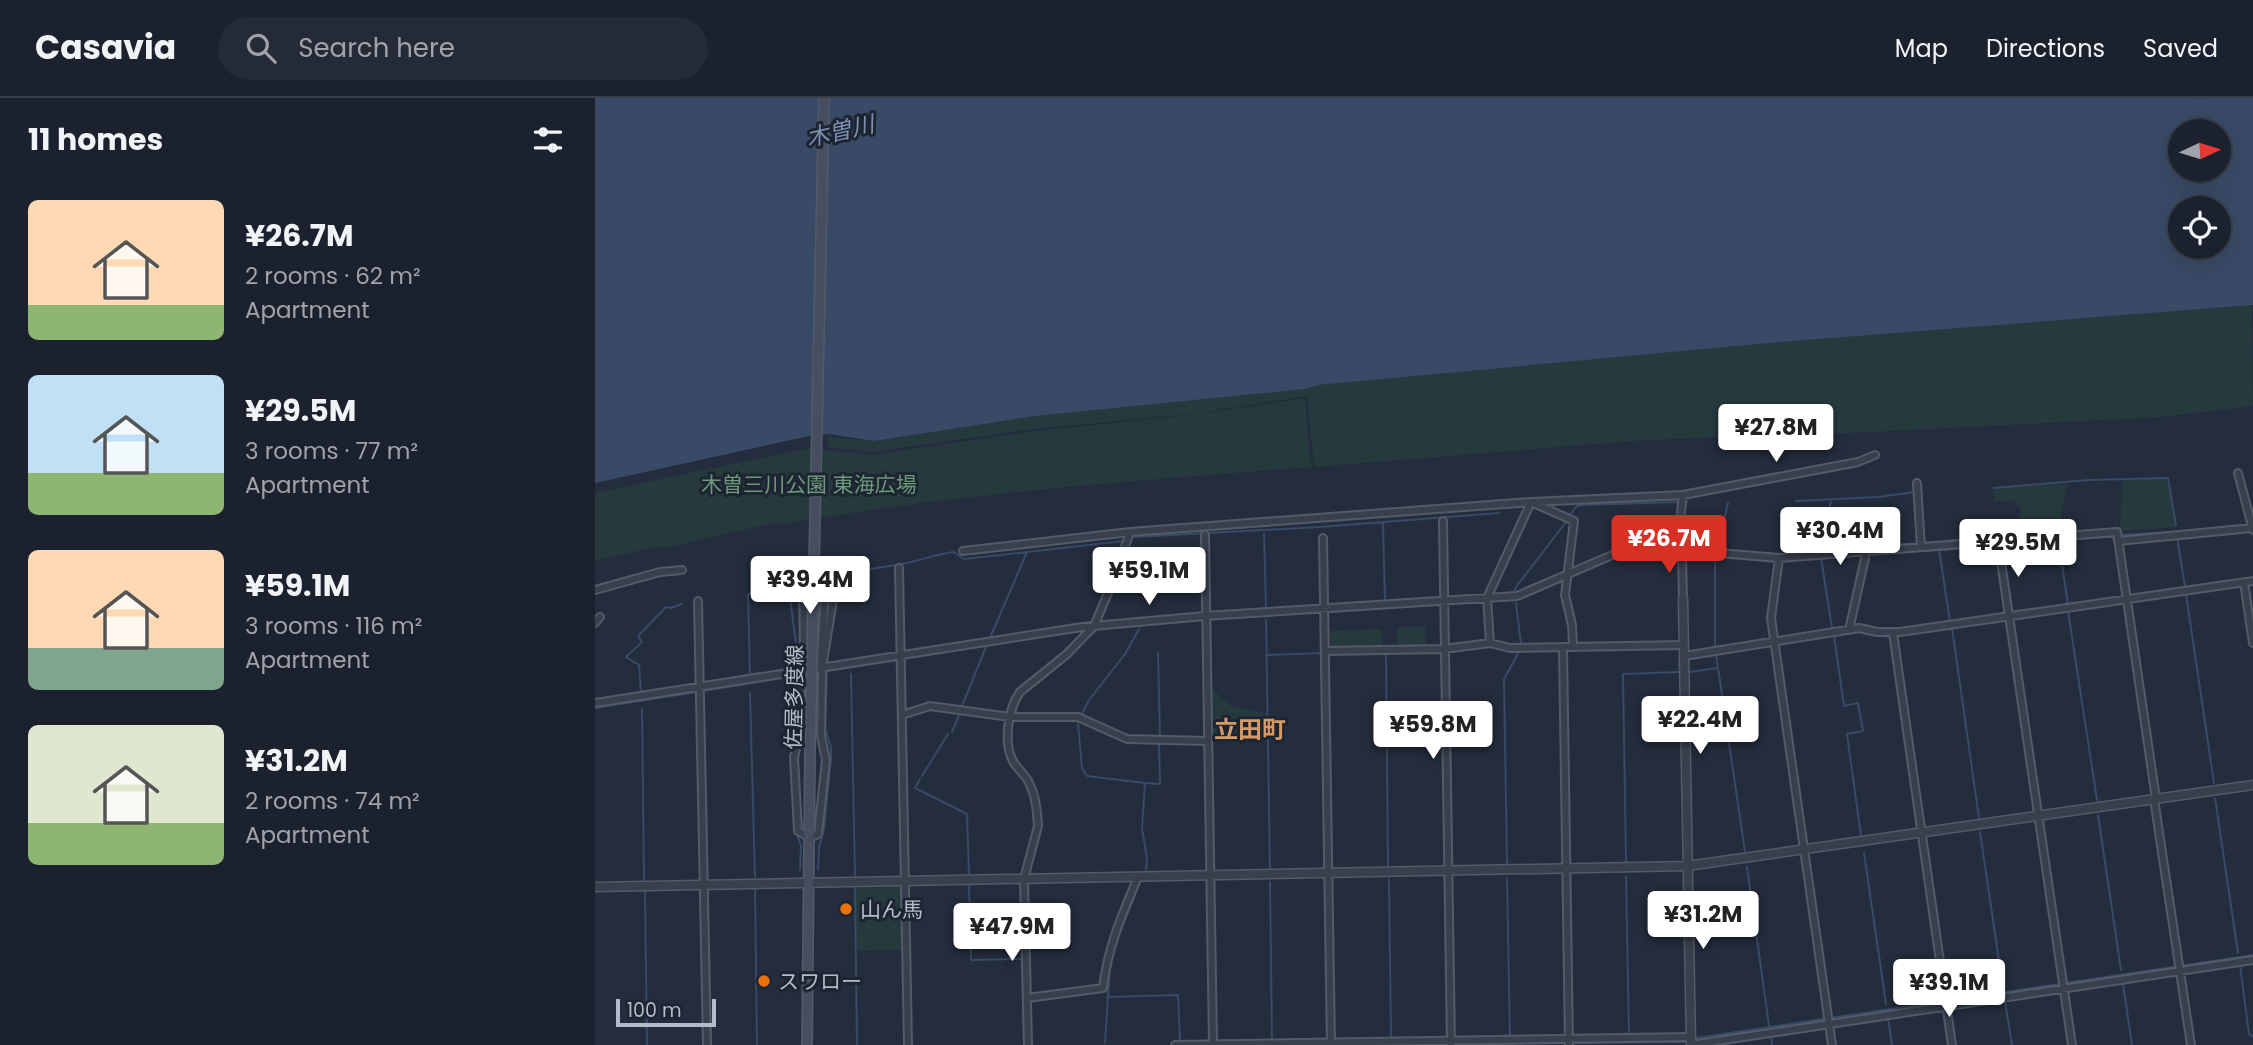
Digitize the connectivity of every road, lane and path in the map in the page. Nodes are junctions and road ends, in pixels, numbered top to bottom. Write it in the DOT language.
graph roads {
  1 [pos="824,98"];
  2 [pos="1875,455"];
  3 [pos="2238,473"];
  4 [pos="1917,483"];
  5 [pos="1683,495"];
  6 [pos="1531,502"];
  7 [pos="1443,521"];
  8 [pos="2252,528"];
  9 [pos="1130,532"];
  10 [pos="1205,535"];
  11 [pos="2118,537"];
  12 [pos="1323,538"];
  13 [pos="1998,543"];
  14 [pos="1921,547"];
  15 [pos="1682,550"];
  16 [pos="963,551"];
  17 [pos="1865,554"];
  18 [pos="1779,560"];
  19 [pos="899,568"];
  20 [pos="683,570"];
  21 [pos="837,575"];
  22 [pos="1568,575"];
  23 [pos="2253,581"];
  24 [pos="2244,582"];
  25 [pos="595,590"];
  26 [pos="1487,598"];
  27 [pos="1683,599"];
  28 [pos="2126,599"];
  29 [pos="698,601"];
  30 [pos="1444,602"];
  31 [pos="1325,609"];
  32 [pos="595,616"];
  33 [pos="1205,616"];
  34 [pos="2010,616"];
  35 [pos="595,623"];
  36 [pos="1094,626"];
  37 [pos="1849,630"];
  38 [pos="1893,633"];
  39 [pos="1774,642"];
  40 [pos="1490,643"];
  41 [pos="2253,643"];
  42 [pos="1684,645"];
  43 [pos="1573,647"];
  44 [pos="1563,648"];
  45 [pos="1444,649"];
  46 [pos="1325,651"];
  47 [pos="901,655"];
  48 [pos="1684,656"];
  49 [pos="821,668"];
  50 [pos="801,670"];
  51 [pos="700,686"];
  52 [pos="595,703"];
  53 [pos="902,715"];
  54 [pos="1010,717"];
  55 [pos="1208,741"];
  56 [pos="2253,785"];
  57 [pos="2155,799"];
  58 [pos="2039,816"];
  59 [pos="1921,833"];
  60 [pos="810,838"];
  61 [pos="1804,849"];
  62 [pos="1687,866"];
  63 [pos="1567,869"];
  64 [pos="1449,872"];
  65 [pos="1329,874"];
  66 [pos="1209,876"];
  67 [pos="1138,877"];
  68 [pos="1024,879"];
  69 [pos="905,882"];
  70 [pos="704,883"];
  71 [pos="808,883"];
  72 [pos="595,887"];
  73 [pos="2253,960"];
  74 [pos="2179,968"];
  75 [pos="2064,986"];
  76 [pos="1027,998"];
  77 [pos="1945,1003"];
  78 [pos="1829,1020"];
  79 [pos="1569,1042"];
  80 [pos="1691,1042"];
  81 [pos="1730,1042"];
  82 [pos="1451,1043"];
  83 [pos="1213,1044"];
  84 [pos="1331,1044"];
  85 [pos="707,1045"];
  86 [pos="807,1045"];
  87 [pos="908,1045"];
  88 [pos="1028,1045"];
  89 [pos="1175,1045"];
  90 [pos="1832,1045"];
  91 [pos="1952,1045"];
  92 [pos="2072,1045"];
  93 [pos="2191,1045"];
  1 -- 60 [label="main road, 佐屋多度線, bridge"];
  2 -- 5 [label="street"];
  3 -- 8 [label="street"];
  4 -- 14 [label="street"];
  5 -- 6 [label="street"];
  5 -- 15 [label="street"];
  6 -- 9 [label="street"];
  6 -- 22 [label="street"];
  6 -- 26 [label="street"];
  7 -- 30 [label="street"];
  8 -- 11 [label="street"];
  9 -- 16 [label="street"];
  9 -- 36 [label="street"];
  10 -- 33 [label="street"];
  11 -- 13 [label="street"];
  11 -- 28 [label="street"];
  12 -- 31 [label="street"];
  13 -- 14 [label="street"];
  13 -- 34 [label="street"];
  14 -- 17 [label="street"];
  15 -- 18 [label="street"];
  15 -- 22 [label="street"];
  15 -- 27 [label="street"];
  17 -- 18 [label="street"];
  17 -- 37 [label="street"];
  18 -- 39 [label="street"];
  19 -- 47 [label="street"];
  20 -- 25 [label="street"];
  21 -- 49 [label="street"];
  22 -- 26 [label="street"];
  22 -- 43 [label="street"];
  23 -- 24 [label="street"];
  24 -- 28 [label="street"];
  24 -- 41 [label="street"];
  26 -- 30 [label="street"];
  26 -- 40 [label="street"];
  27 -- 42 [label="street"];
  28 -- 34 [label="street"];
  28 -- 57 [label="street"];
  29 -- 51 [label="street"];
  30 -- 31 [label="street"];
  30 -- 45 [label="street"];
  31 -- 33 [label="street"];
  31 -- 46 [label="street"];
  32 -- 35 [label="street"];
  33 -- 36 [label="street"];
  33 -- 55 [label="street"];
  34 -- 38 [label="street"];
  34 -- 58 [label="street"];
  36 -- 47 [label="street"];
  36 -- 54 [label="street"];
  37 -- 38 [label="street"];
  37 -- 39 [label="street"];
  38 -- 59 [label="street"];
  39 -- 48 [label="street"];
  39 -- 61 [label="street"];
  40 -- 44 [label="street"];
  40 -- 45 [label="street"];
  42 -- 43 [label="street"];
  42 -- 48 [label="street"];
  43 -- 44 [label="street"];
  44 -- 63 [label="street"];
  45 -- 46 [label="street"];
  45 -- 64 [label="street"];
  46 -- 65 [label="street"];
  47 -- 49 [label="street"];
  47 -- 53 [label="street"];
  48 -- 62 [label="street"];
  49 -- 50 [label="street"];
  49 -- 50 [label="street"];
  49 -- 60 [label="street"];
  50 -- 51 [label="street"];
  50 -- 60 [label="street"];
  51 -- 52 [label="street"];
  51 -- 70 [label="street"];
  53 -- 54 [label="street"];
  53 -- 69 [label="street"];
  54 -- 55 [label="street"];
  54 -- 68 [label="street"];
  55 -- 66 [label="street"];
  56 -- 57 [label="street"];
  57 -- 58 [label="street"];
  57 -- 74 [label="street"];
  58 -- 59 [label="street"];
  58 -- 75 [label="street"];
  59 -- 61 [label="street"];
  59 -- 77 [label="street"];
  60 -- 71 [label="main road, 佐屋多度線"];
  61 -- 62 [label="street"];
  61 -- 78 [label="street"];
  62 -- 63 [label="street"];
  62 -- 80 [label="street"];
  63 -- 64 [label="street"];
  63 -- 79 [label="street"];
  64 -- 65 [label="street"];
  64 -- 82 [label="street"];
  65 -- 66 [label="street"];
  65 -- 84 [label="street"];
  66 -- 67 [label="street"];
  66 -- 83 [label="street"];
  67 -- 68 [label="street"];
  67 -- 76 [label="street"];
  68 -- 69 [label="street"];
  68 -- 76 [label="street"];
  69 -- 71 [label="street"];
  69 -- 87 [label="street"];
  70 -- 71 [label="street"];
  70 -- 72 [label="street"];
  70 -- 85 [label="street"];
  71 -- 86 [label="main road, 佐屋多度線"];
  73 -- 74 [label="street"];
  74 -- 75 [label="street"];
  74 -- 93 [label="street"];
  75 -- 77 [label="street"];
  75 -- 92 [label="street"];
  76 -- 88 [label="street"];
  77 -- 78 [label="street"];
  77 -- 91 [label="street"];
  78 -- 81 [label="street"];
  78 -- 90 [label="street"];
  79 -- 80 [label="street"];
  79 -- 82 [label="street"];
  80 -- 81 [label="street"];
  82 -- 84 [label="street"];
  83 -- 84 [label="street"];
  83 -- 89 [label="street"];
}
